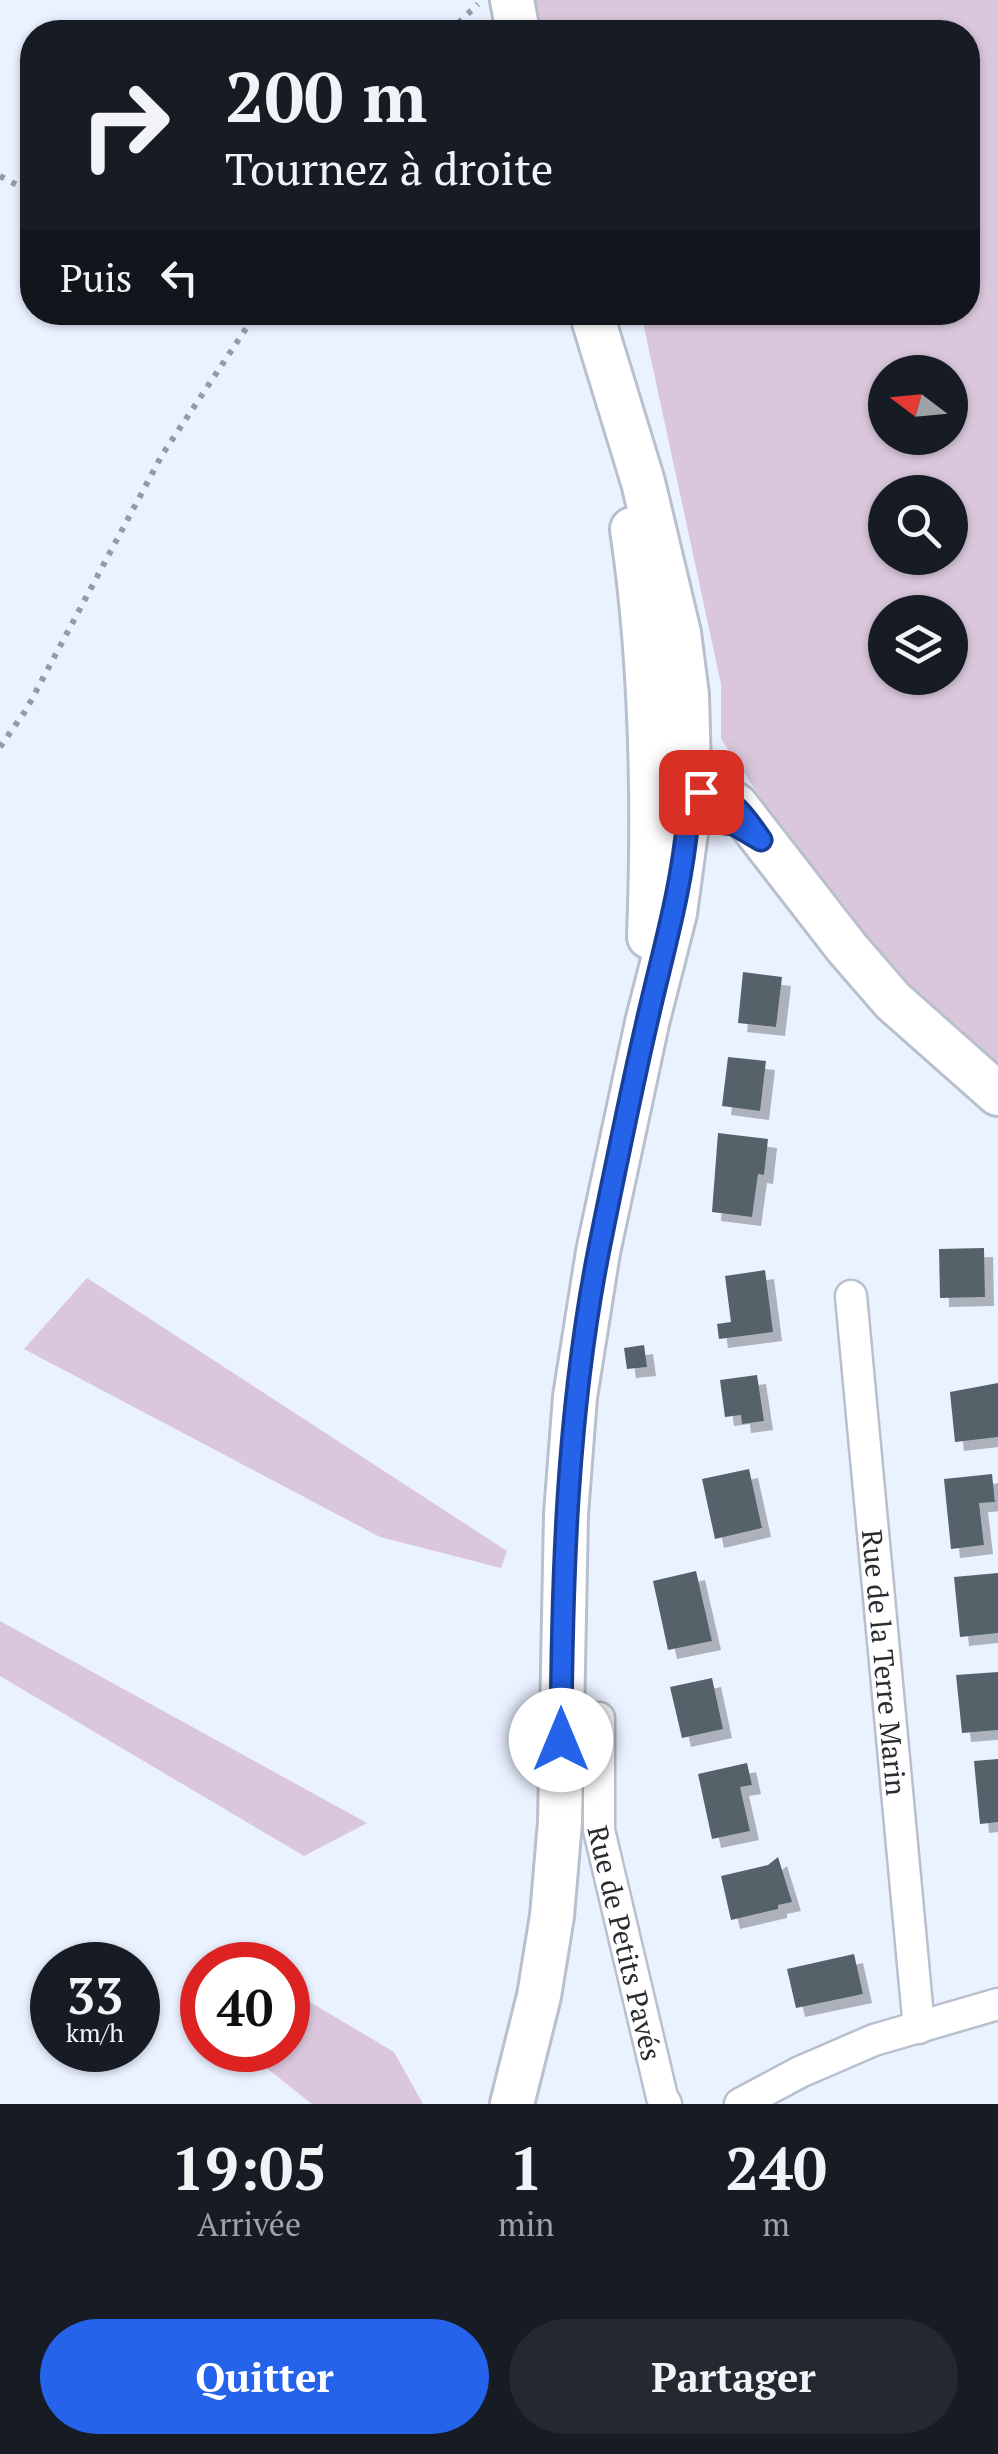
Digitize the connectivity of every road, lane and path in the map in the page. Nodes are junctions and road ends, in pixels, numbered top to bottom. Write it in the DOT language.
graph roads {
  1 [pos="482,0"];
  2 [pos="461,20"];
  3 [pos="248,325"];
  4 [pos="595,325"];
  5 [pos="611,384"];
  6 [pos="633,536"];
  7 [pos="0,747"];
  8 [pos="681,802"];
  9 [pos="651,840"];
  10 [pos="646,1023"];
  11 [pos="998,1094"];
  12 [pos="851,1296"];
  13 [pos="599,1718"];
  14 [pos="998,2004"];
  15 [pos="919,2028"];
  16 [pos="512,2104"];
  17 [pos="666,2104"];
  18 [pos="740,2104"];
  1 -- 2 [label="path"];
  3 -- 7 [label="path"];
  4 -- 5 [label="street"];
  5 -- 6 [label="street"];
  5 -- 8 [label="street"];
  6 -- 8 [label="street"];
  6 -- 9 [label="street"];
  8 -- 9 [label="street"];
  8 -- 10 [label="street"];
  8 -- 11 [label="street"];
  9 -- 10 [label="street"];
  10 -- 16 [label="street"];
  12 -- 15 [label="street, Rue de la Terre Marin"];
  13 -- 17 [label="street, Rue de Petits Pavés"];
  14 -- 15 [label="street"];
  15 -- 18 [label="street"];
}
